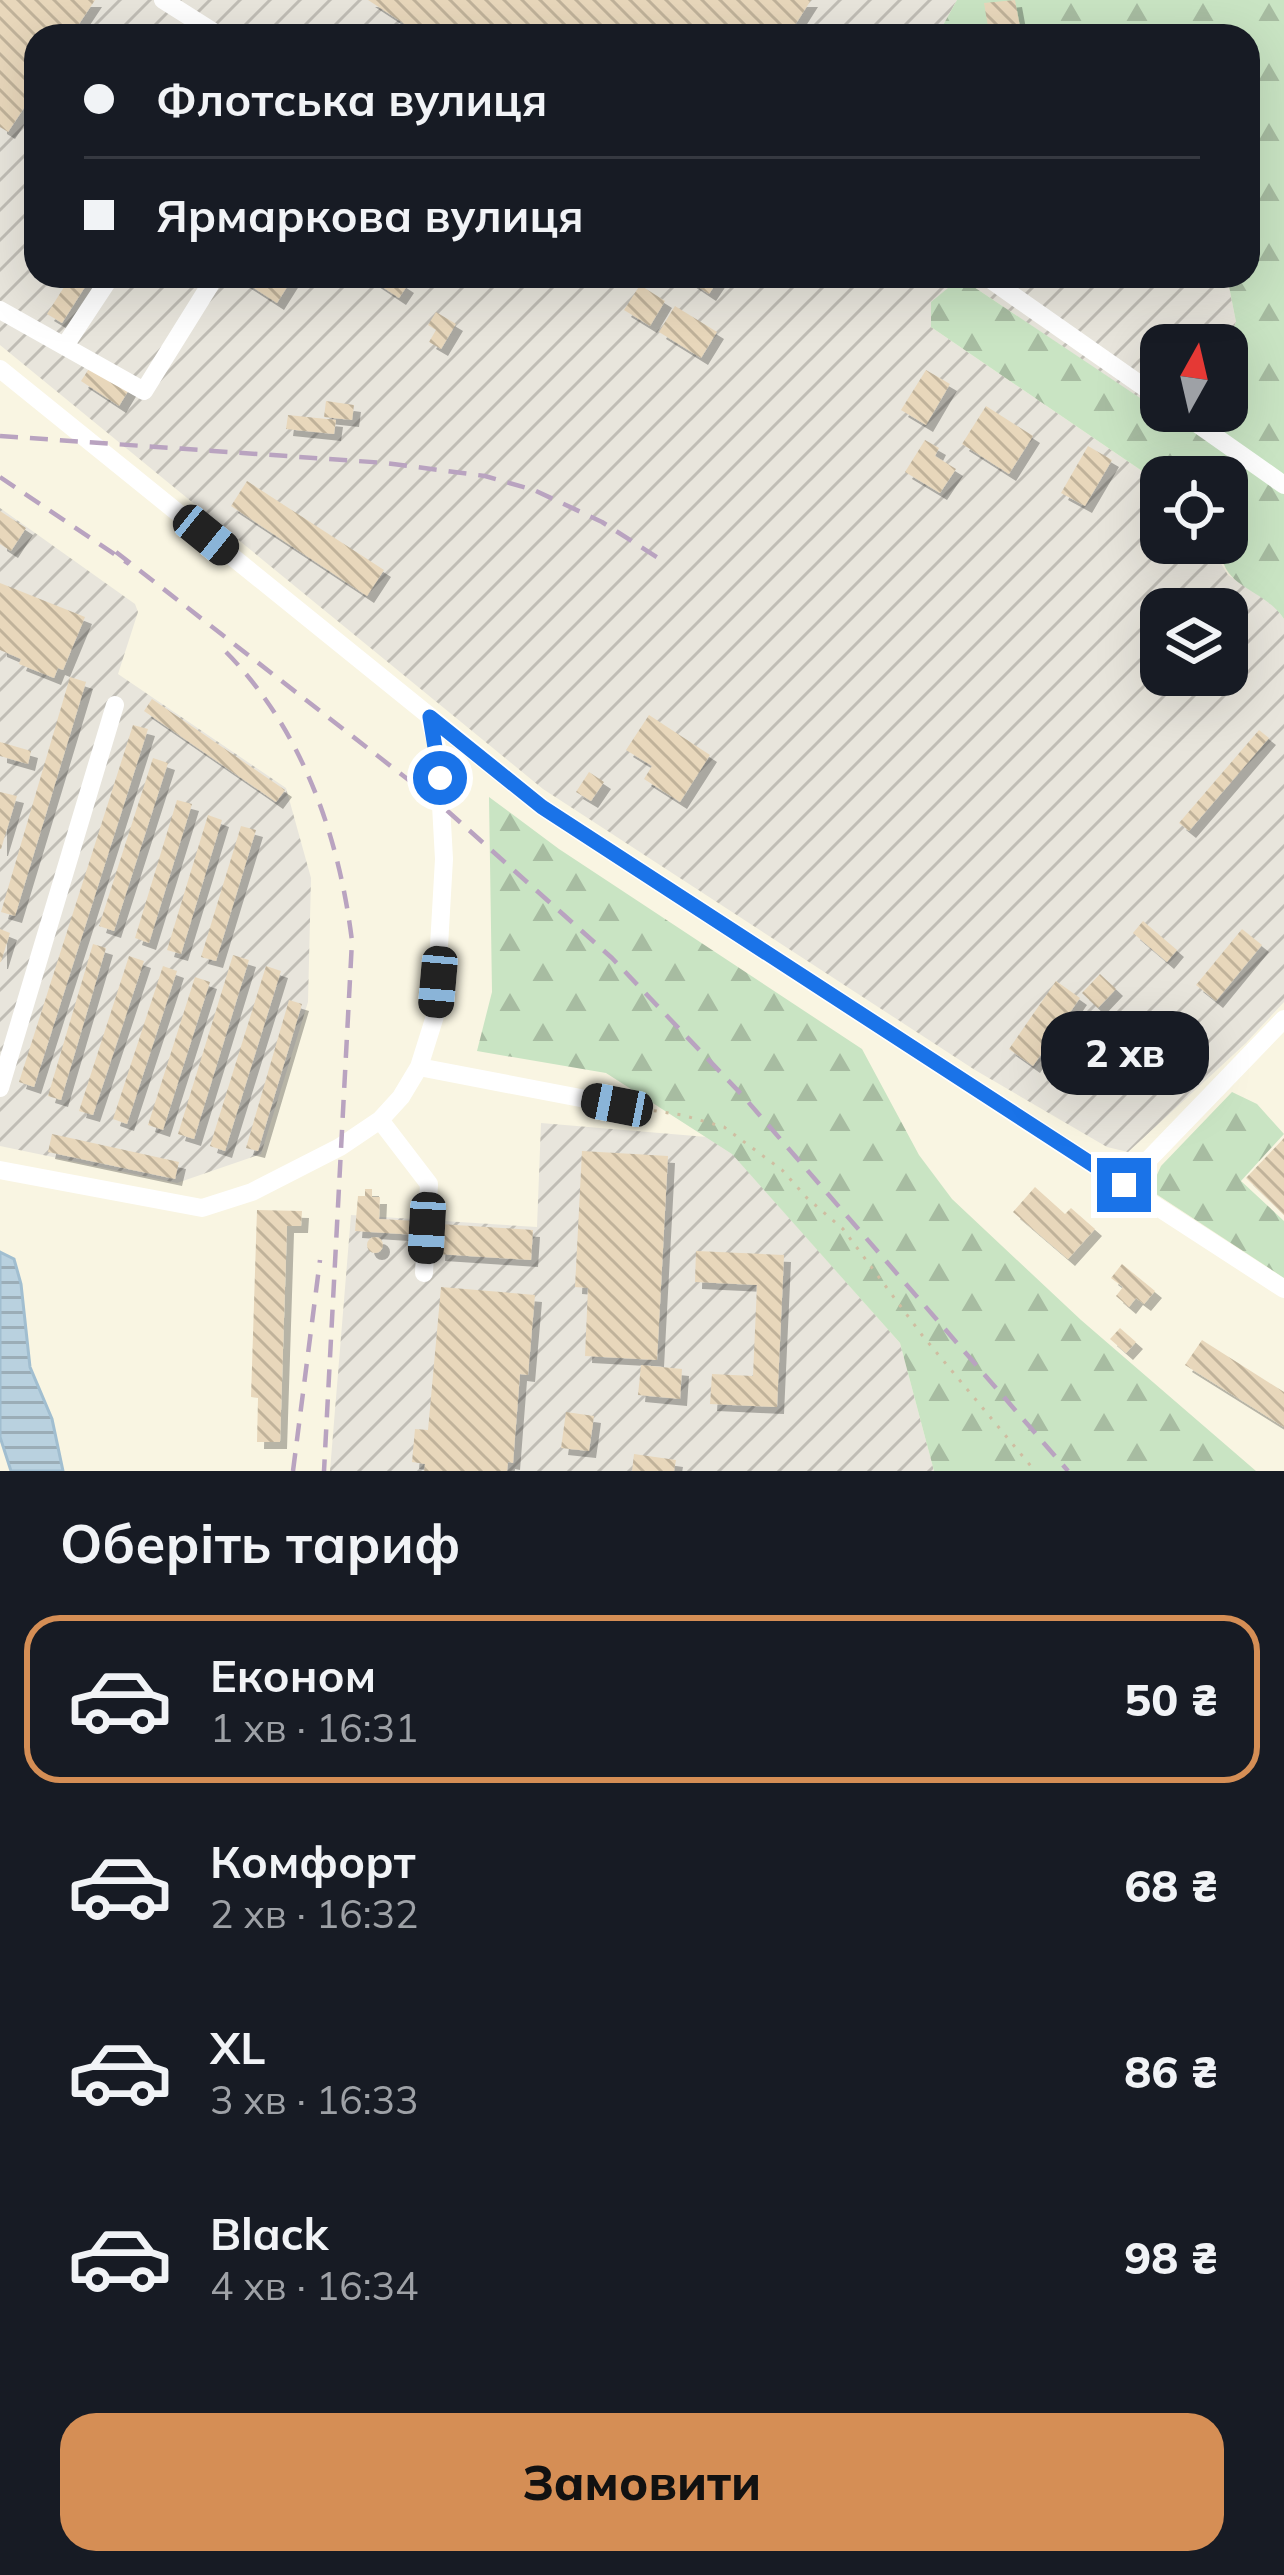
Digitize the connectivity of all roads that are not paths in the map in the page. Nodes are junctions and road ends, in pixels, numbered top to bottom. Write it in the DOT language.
graph roads {
  1 [pos="163,0"];
  2 [pos="201,24"];
  3 [pos="104,288"];
  4 [pos="208,288"];
  5 [pos="1003,288"];
  6 [pos="0,310"];
  7 [pos="67,344"];
  8 [pos="0,369"];
  9 [pos="1140,383"];
  10 [pos="1209,432"];
  11 [pos="1284,485"];
  12 [pos="115,705"];
  13 [pos="430,717"];
  14 [pos="1284,1019"];
  15 [pos="419,1067"];
  16 [pos="0,1088"];
  17 [pos="617,1105"];
  18 [pos="380,1120"];
  19 [pos="0,1170"];
  20 [pos="1124,1185"];
  21 [pos="424,1273"];
  22 [pos="1284,1289"];
  1 -- 2 [label="street"];
  3 -- 7 [label="street"];
  4 -- 7 [label="street"];
  5 -- 9 [label="street"];
  6 -- 7 [label="street"];
  8 -- 13 [label="street"];
  10 -- 11 [label="street"];
  12 -- 16 [label="street"];
  13 -- 15 [label="street"];
  13 -- 20 [label="street"];
  14 -- 20 [label="street"];
  15 -- 17 [label="street"];
  15 -- 18 [label="street"];
  18 -- 19 [label="street"];
  18 -- 21 [label="street"];
  20 -- 22 [label="street"];
}
